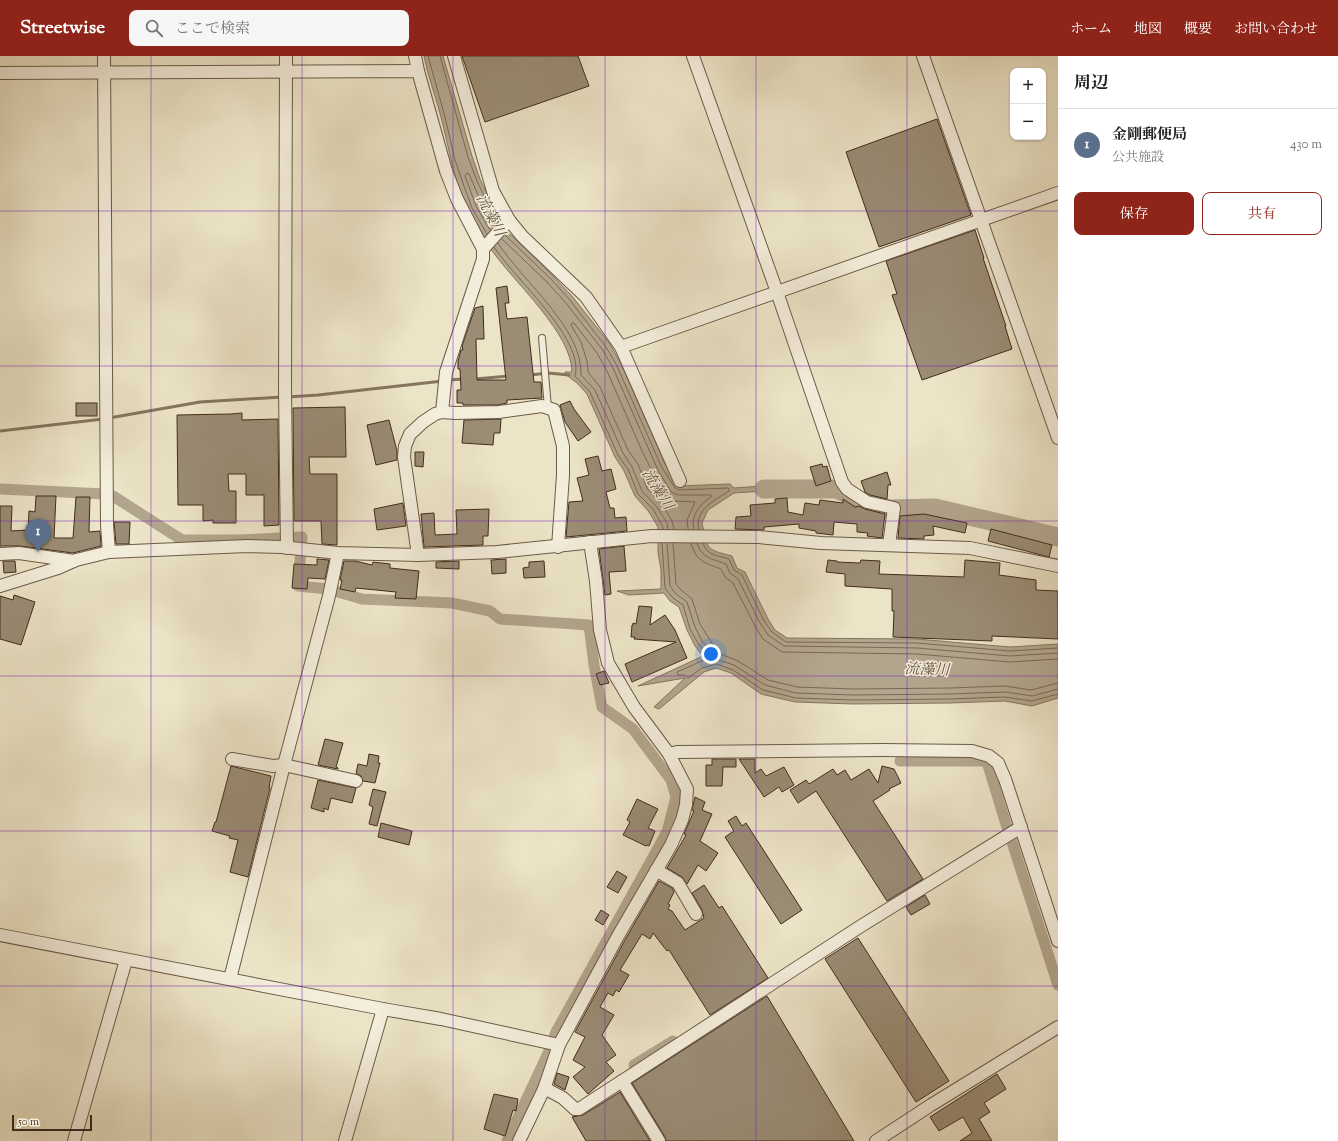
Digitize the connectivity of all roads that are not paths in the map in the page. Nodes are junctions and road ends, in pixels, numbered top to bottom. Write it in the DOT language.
graph roads {
  1 [pos="104,56"];
  2 [pos="286,56"];
  3 [pos="415,56"];
  4 [pos="454,56"];
  5 [pos="693,56"];
  6 [pos="923,56"];
  7 [pos="418,71"];
  8 [pos="286,72"];
  9 [pos="0,73"];
  10 [pos="105,73"];
  11 [pos="1058,193"];
  12 [pos="981,220"];
  13 [pos="507,222"];
  14 [pos="485,247"];
  15 [pos="777,292"];
  16 [pos="542,338"];
  17 [pos="620,347"];
  18 [pos="548,408"];
  19 [pos="442,412"];
  20 [pos="1058,438"];
  21 [pos="680,481"];
  22 [pos="590,542"];
  23 [pos="889,545"];
  24 [pos="558,546"];
  25 [pos="289,548"];
  26 [pos="109,552"];
  27 [pos="338,553"];
  28 [pos="0,554"];
  29 [pos="418,555"];
  30 [pos="75,561"];
  31 [pos="1058,566"];
  32 [pos="0,586"];
  33 [pos="669,754"];
  34 [pos="232,759"];
  35 [pos="284,765"];
  36 [pos="356,781"];
  37 [pos="1021,827"];
  38 [pos="656,870"];
  39 [pos="696,914"];
  40 [pos="0,935"];
  41 [pos="1058,941"];
  42 [pos="126,960"];
  43 [pos="230,979"];
  44 [pos="383,1009"];
  45 [pos="1058,1027"];
  46 [pos="558,1044"];
  47 [pos="622,1081"];
  48 [pos="544,1089"];
  49 [pos="74,1141"];
  50 [pos="345,1141"];
  51 [pos="520,1141"];
  52 [pos="659,1141"];
  53 [pos="876,1141"];
  1 -- 10 [label="street"];
  2 -- 8 [label="street"];
  3 -- 7 [label="street"];
  4 -- 13 [label="street"];
  5 -- 15 [label="street"];
  6 -- 12 [label="street"];
  7 -- 8 [label="street"];
  7 -- 14 [label="street"];
  8 -- 10 [label="street"];
  8 -- 25 [label="street"];
  9 -- 10 [label="street"];
  10 -- 26 [label="street"];
  11 -- 12 [label="street"];
  12 -- 15 [label="street"];
  12 -- 20 [label="street"];
  13 -- 14 [label="street"];
  13 -- 17 [label="street"];
  14 -- 19 [label="street"];
  15 -- 17 [label="street"];
  15 -- 23 [label="street"];
  16 -- 18 [label="lane"];
  17 -- 21 [label="street"];
  18 -- 19 [label="street"];
  18 -- 24 [label="street"];
  19 -- 29 [label="street"];
  22 -- 23 [label="street"];
  22 -- 24 [label="street"];
  22 -- 33 [label="street"];
  23 -- 31 [label="street"];
  24 -- 29 [label="street"];
  25 -- 26 [label="street"];
  25 -- 27 [label="street"];
  26 -- 30 [label="street"];
  27 -- 29 [label="street"];
  27 -- 35 [label="street"];
  28 -- 30 [label="street"];
  30 -- 32 [label="street"];
  33 -- 37 [label="street"];
  33 -- 38 [label="street"];
  34 -- 35 [label="street"];
  35 -- 36 [label="street"];
  35 -- 43 [label="street"];
  37 -- 41 [label="street"];
  37 -- 47 [label="street"];
  38 -- 39 [label="street"];
  38 -- 46 [label="street"];
  40 -- 42 [label="street"];
  42 -- 43 [label="street"];
  42 -- 49 [label="street"];
  43 -- 44 [label="street"];
  44 -- 46 [label="street"];
  44 -- 50 [label="street"];
  45 -- 53 [label="street"];
  46 -- 48 [label="street"];
  47 -- 48 [label="street"];
  47 -- 52 [label="street"];
  48 -- 51 [label="street"];
}
